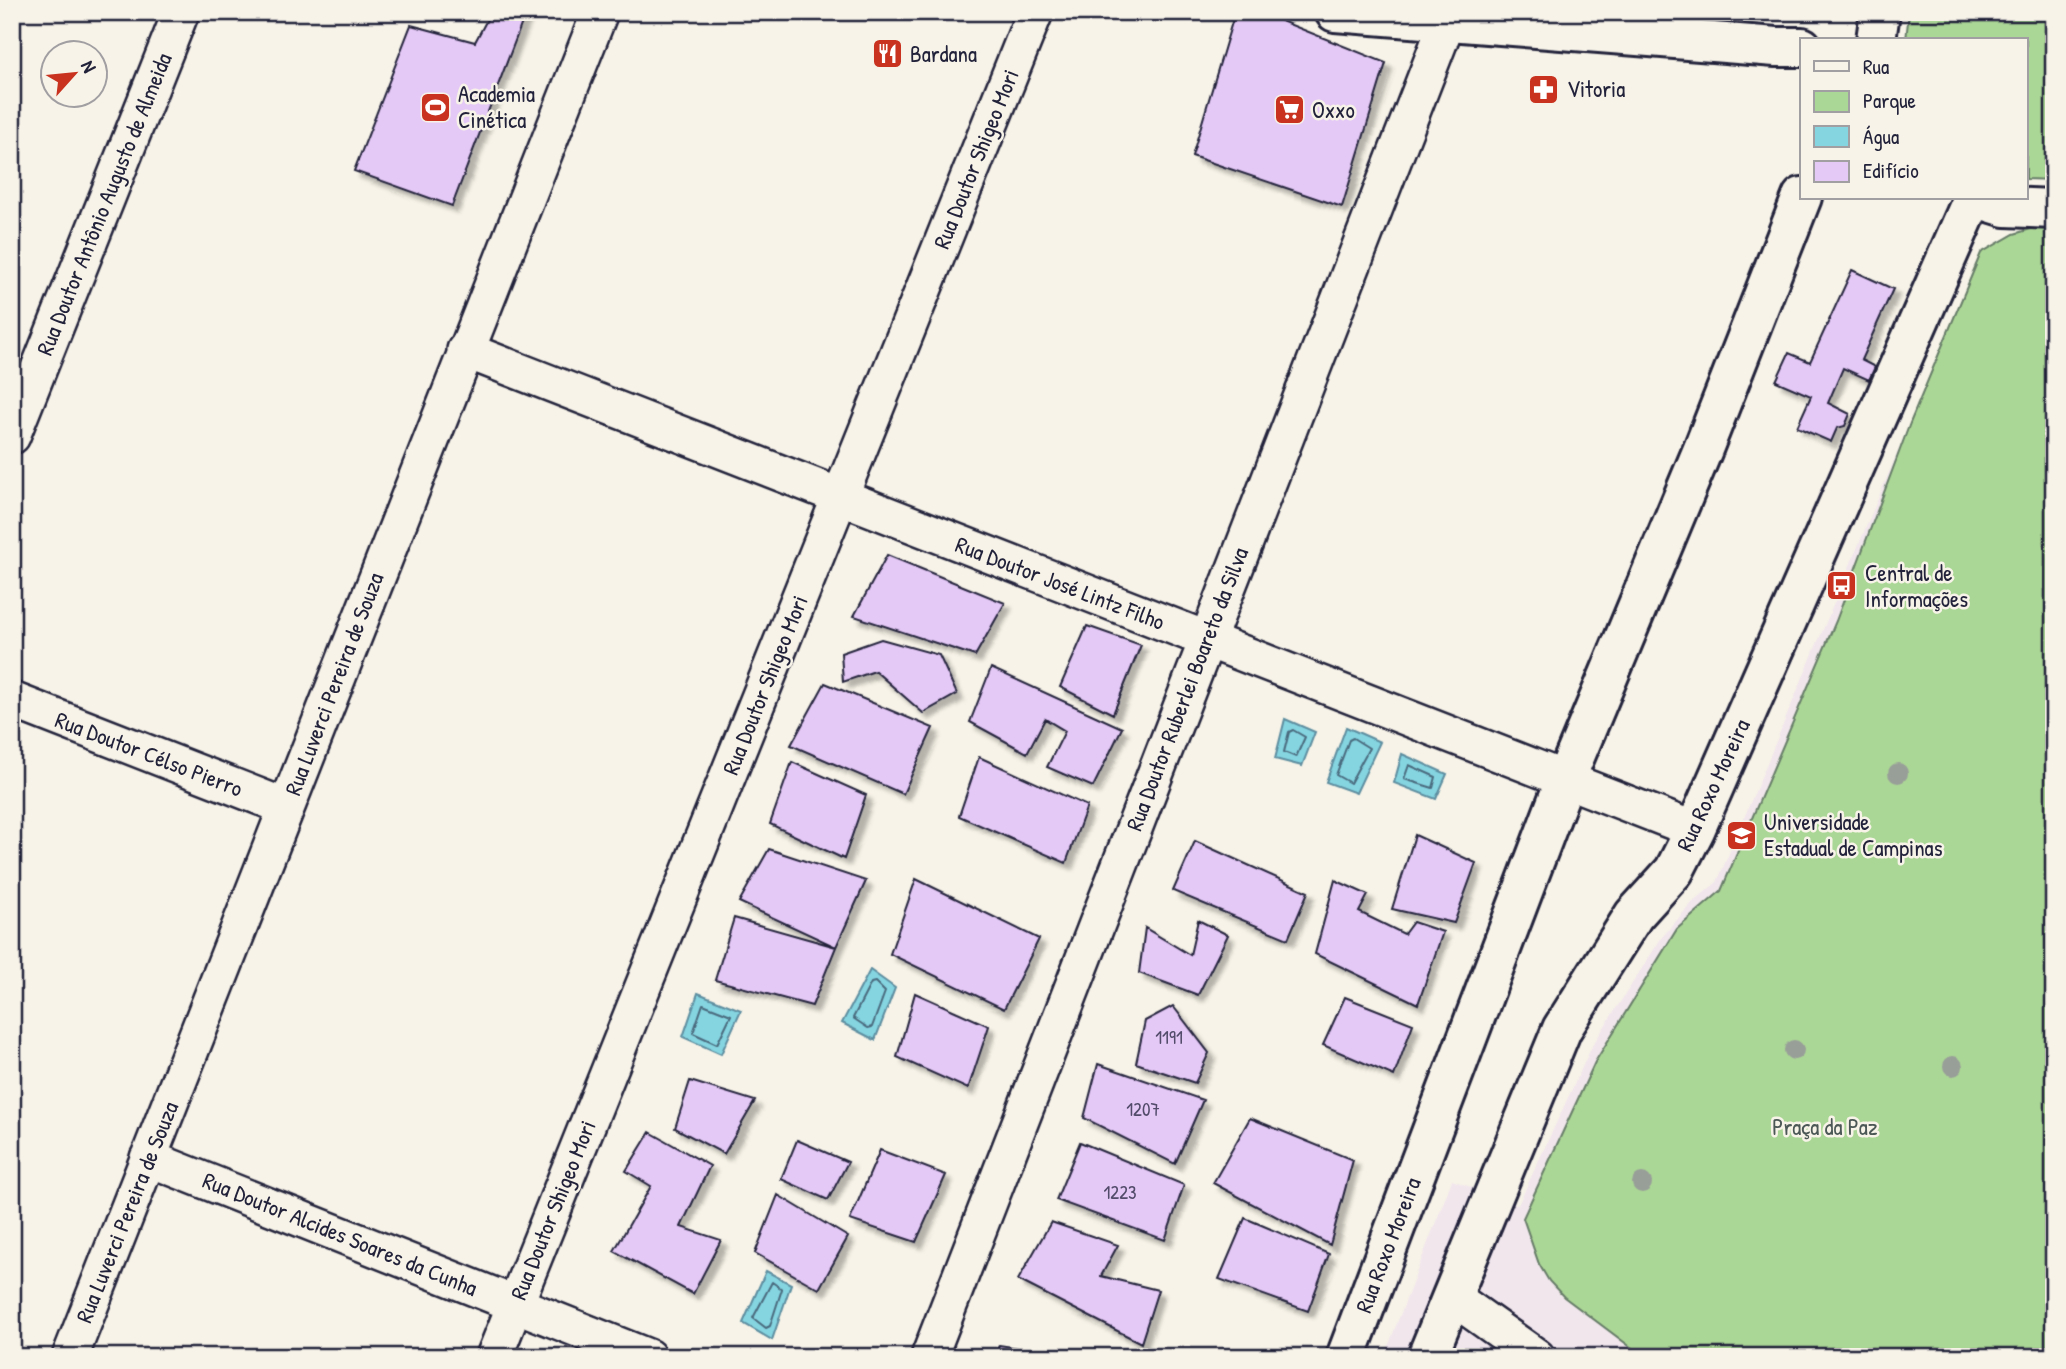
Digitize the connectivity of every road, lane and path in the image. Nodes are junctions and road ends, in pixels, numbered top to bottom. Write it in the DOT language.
graph roads {
  1 [pos="181,12"];
  2 [pos="600,12"];
  3 [pos="1035,12"];
  4 [pos="1335,12"];
  5 [pos="1447,22"];
  6 [pos="1800,47"];
  7 [pos="1801,200"];
  8 [pos="1974,200"];
  9 [pos="1982,200"];
  10 [pos="2054,209"];
  11 [pos="465,350"];
  12 [pos="12,436"];
  13 [pos="840,497"];
  14 [pos="1205,639"];
  15 [pos="12,700"];
  16 [pos="1566,778"];
  17 [pos="286,807"];
  18 [pos="1695,830"];
  19 [pos="148,1158"];
  20 [pos="1451,1296"];
  21 [pos="515,1303"];
  22 [pos="70,1357"];
  23 [pos="494,1357"];
  24 [pos="648,1357"];
  25 [pos="929,1357"];
  26 [pos="1346,1357"];
  27 [pos="1427,1357"];
  28 [pos="1537,1357"];
  1 -- 12 [label="street, Rua Doutor Antônio Augusto de Almeida"];
  2 -- 11 [label="street, Rua Luverci Pereira de Souza"];
  3 -- 13 [label="street, Rua Doutor Shigeo Mori"];
  4 -- 5 [label="main road"];
  5 -- 6 [label="main road"];
  5 -- 14 [label="street, Rua Doutor Ruberlei Boareto da Silva"];
  7 -- 16 [label="main road, Rua Roxo Moreira"];
  8 -- 18 [label="main road, Rua Roxo Moreira"];
  9 -- 10 [label="main road"];
  11 -- 13 [label="street, Rua Doutor José Lintz Filho"];
  11 -- 17 [label="street, Rua Luverci Pereira de Souza"];
  13 -- 14 [label="street, Rua Doutor José Lintz Filho"];
  13 -- 21 [label="street, Rua Doutor Shigeo Mori"];
  14 -- 16 [label="street, Rua Doutor José Lintz Filho"];
  14 -- 25 [label="street, Rua Doutor Ruberlei Boareto da Silva"];
  15 -- 17 [label="street, Rua Doutor Célso Pierro"];
  16 -- 18 [label="street, Rua Doutor José Lintz Filho"];
  16 -- 26 [label="main road, Rua Roxo Moreira"];
  17 -- 19 [label="street, Rua Luverci Pereira de Souza"];
  18 -- 20 [label="main road, Rua Roxo Moreira"];
  19 -- 21 [label="street, Rua Doutor Alcides Soares da Cunha"];
  19 -- 22 [label="street, Rua Luverci Pereira de Souza"];
  20 -- 27 [label="main road, Rua Roxo Moreira"];
  20 -- 28 [label="street"];
  21 -- 23 [label="street, Rua Doutor Shigeo Mori"];
  21 -- 24 [label="street, Rua Doutor Alcides Soares da Cunha"];
}
